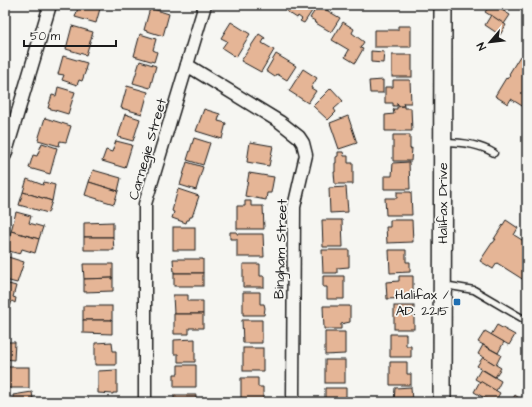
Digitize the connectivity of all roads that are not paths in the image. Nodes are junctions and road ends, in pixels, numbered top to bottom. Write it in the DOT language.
graph roads {
  1 [pos="50,5"];
  2 [pos="205,5"];
  3 [pos="442,5"];
  4 [pos="186,65"];
  5 [pos="442,142"];
  6 [pos="494,153"];
  7 [pos="5,155"];
  8 [pos="442,285"];
  9 [pos="527,321"];
  10 [pos="145,402"];
  11 [pos="293,402"];
  12 [pos="442,402"];
  1 -- 7 [label="street"];
  2 -- 4 [label="street, Carnegie Street"];
  3 -- 5 [label="street, Halifax Drive"];
  4 -- 10 [label="street, Carnegie Street"];
  4 -- 11 [label="street, Bingham Street"];
  5 -- 6 [label="lane"];
  5 -- 8 [label="street, Halifax Drive"];
  8 -- 9 [label="lane"];
  8 -- 12 [label="street, Halifax Drive"];
}
